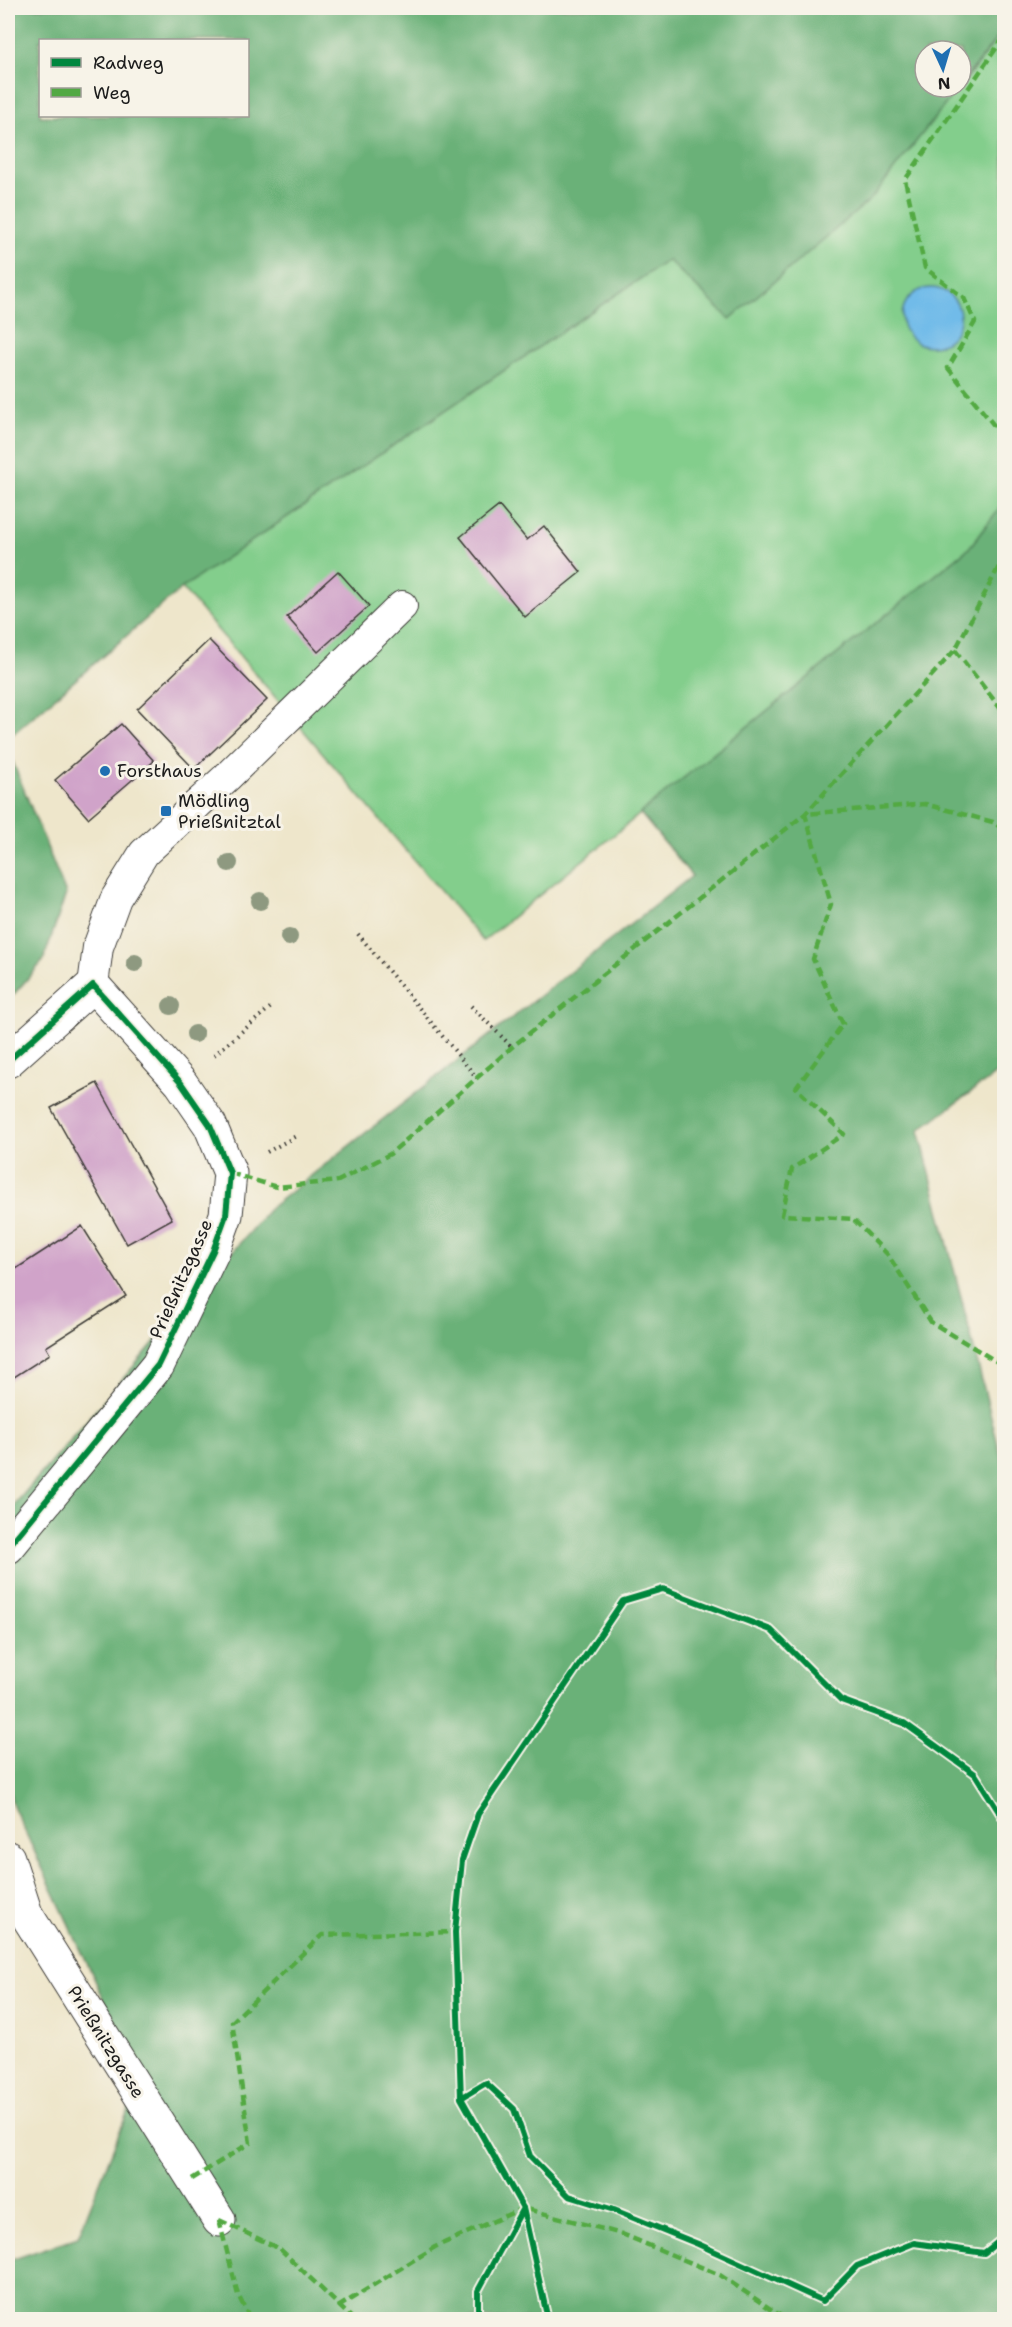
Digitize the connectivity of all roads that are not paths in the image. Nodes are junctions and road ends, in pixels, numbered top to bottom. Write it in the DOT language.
graph roads {
  1 [pos="402,606"];
  2 [pos="93,985"];
  3 [pos="8,1060"];
  4 [pos="8,1547"];
  5 [pos="8,1858"];
  6 [pos="219,2220"];
  1 -- 2 [label="lane"];
  2 -- 3 [label="street"];
  2 -- 4 [label="street, Prießnitzgasse"];
  5 -- 6 [label="street, Prießnitzgasse"];
}
